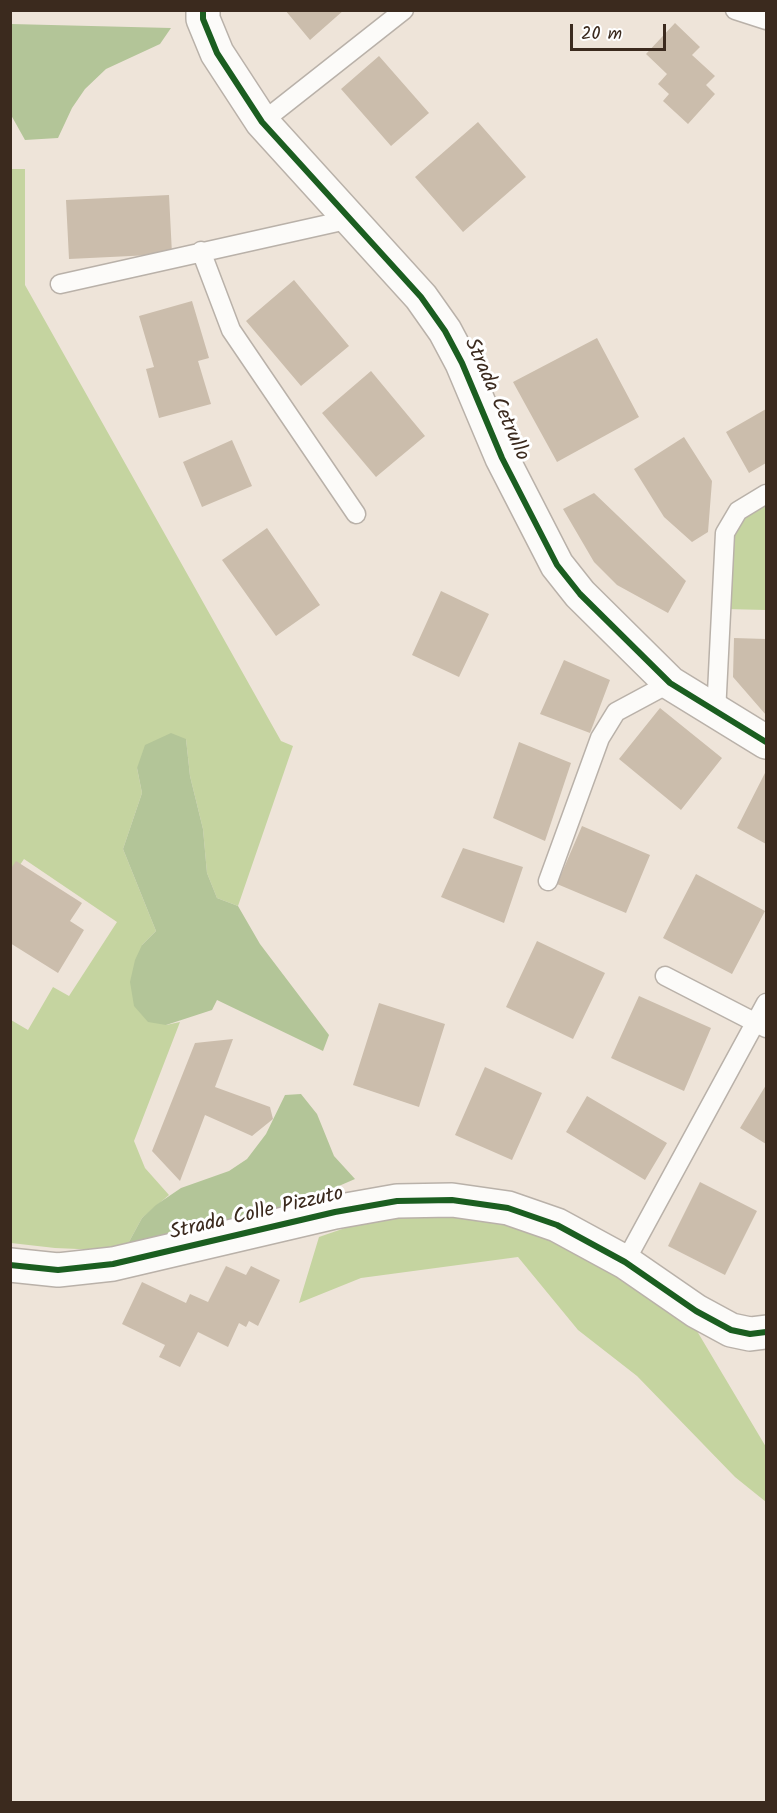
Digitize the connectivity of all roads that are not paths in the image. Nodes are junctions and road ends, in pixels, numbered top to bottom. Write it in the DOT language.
graph roads {
  1 [pos="202,10"];
  2 [pos="404,10"];
  3 [pos="735,10"];
  4 [pos="766,20"];
  5 [pos="262,122"];
  6 [pos="351,219"];
  7 [pos="201,251"];
  8 [pos="60,284"];
  9 [pos="766,494"];
  10 [pos="356,513"];
  11 [pos="670,683"];
  12 [pos="716,713"];
  13 [pos="766,742"];
  14 [pos="548,881"];
  15 [pos="665,976"];
  16 [pos="766,1003"];
  17 [pos="761,1026"];
  18 [pos="625,1262"];
  19 [pos="10,1265"];
  20 [pos="766,1332"];
  1 -- 5 [label="street, Strada Cetrullo"];
  2 -- 5 [label="lane"];
  3 -- 4 [label="lane"];
  5 -- 6 [label="street, Strada Cetrullo"];
  6 -- 7 [label="lane"];
  6 -- 11 [label="street, Strada Cetrullo"];
  7 -- 8 [label="lane"];
  7 -- 10 [label="lane"];
  9 -- 12 [label="lane"];
  11 -- 12 [label="street, Strada Cetrullo"];
  11 -- 14 [label="lane"];
  12 -- 13 [label="street, Strada Cetrullo"];
  15 -- 17 [label="lane"];
  16 -- 17 [label="lane"];
  17 -- 18 [label="lane"];
  18 -- 19 [label="street, Strada Colle Pizzuto"];
  18 -- 20 [label="street, Strada Colle Pizzuto"];
}
